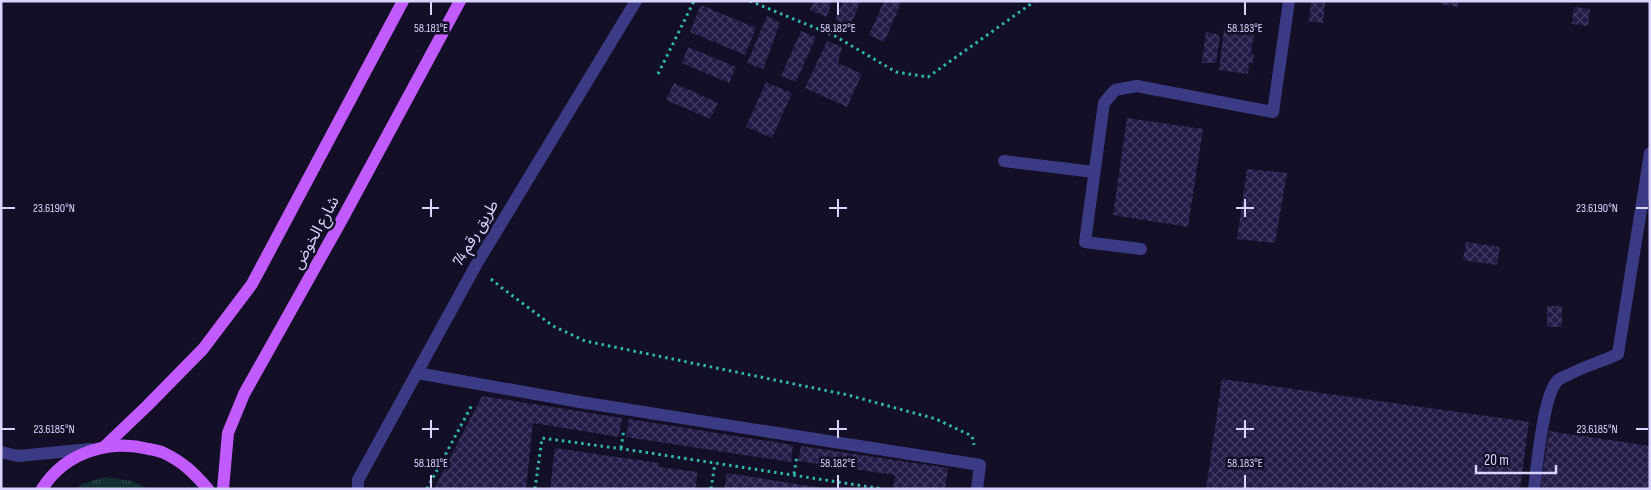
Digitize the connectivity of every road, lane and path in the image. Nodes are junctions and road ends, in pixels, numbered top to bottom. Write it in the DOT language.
graph roads {
  1 [pos="403,1"];
  2 [pos="460,1"];
  3 [pos="636,1"];
  4 [pos="694,1"];
  5 [pos="750,1"];
  6 [pos="1035,1"];
  7 [pos="1289,1"];
  8 [pos="658,74"];
  9 [pos="1650,153"];
  10 [pos="1004,161"];
  11 [pos="1094,172"];
  12 [pos="1140,250"];
  13 [pos="476,265"];
  14 [pos="417,373"];
  15 [pos="483,385"];
  16 [pos="99,448"];
  17 [pos="1,452"];
  18 [pos="715,462"];
  19 [pos="980,465"];
  20 [pos="42,489"];
  21 [pos="208,489"];
  22 [pos="224,489"];
  23 [pos="358,489"];
  24 [pos="428,489"];
  25 [pos="535,489"];
  26 [pos="711,489"];
  27 [pos="883,489"];
  28 [pos="977,489"];
  29 [pos="1534,489"];
  1 -- 16 [label="main road, شارع الخوض"];
  2 -- 22 [label="main road, شارع الخوض"];
  3 -- 13 [label="street, طريق رقم 74"];
  4 -- 8 [label="path"];
  5 -- 6 [label="path"];
  7 -- 11 [label="street"];
  9 -- 29 [label="street"];
  10 -- 11 [label="street"];
  11 -- 12 [label="street"];
  13 -- 14 [label="street, طريق رقم 74"];
  13 -- 19 [label="path"];
  14 -- 15 [label="street"];
  14 -- 23 [label="street, طريق رقم 74"];
  15 -- 19 [label="street"];
  15 -- 24 [label="path"];
  16 -- 17 [label="street"];
  16 -- 20 [label="main road"];
  16 -- 21 [label="main road"];
  18 -- 25 [label="path"];
  18 -- 26 [label="path"];
  18 -- 27 [label="path"];
  19 -- 28 [label="street"];
}
